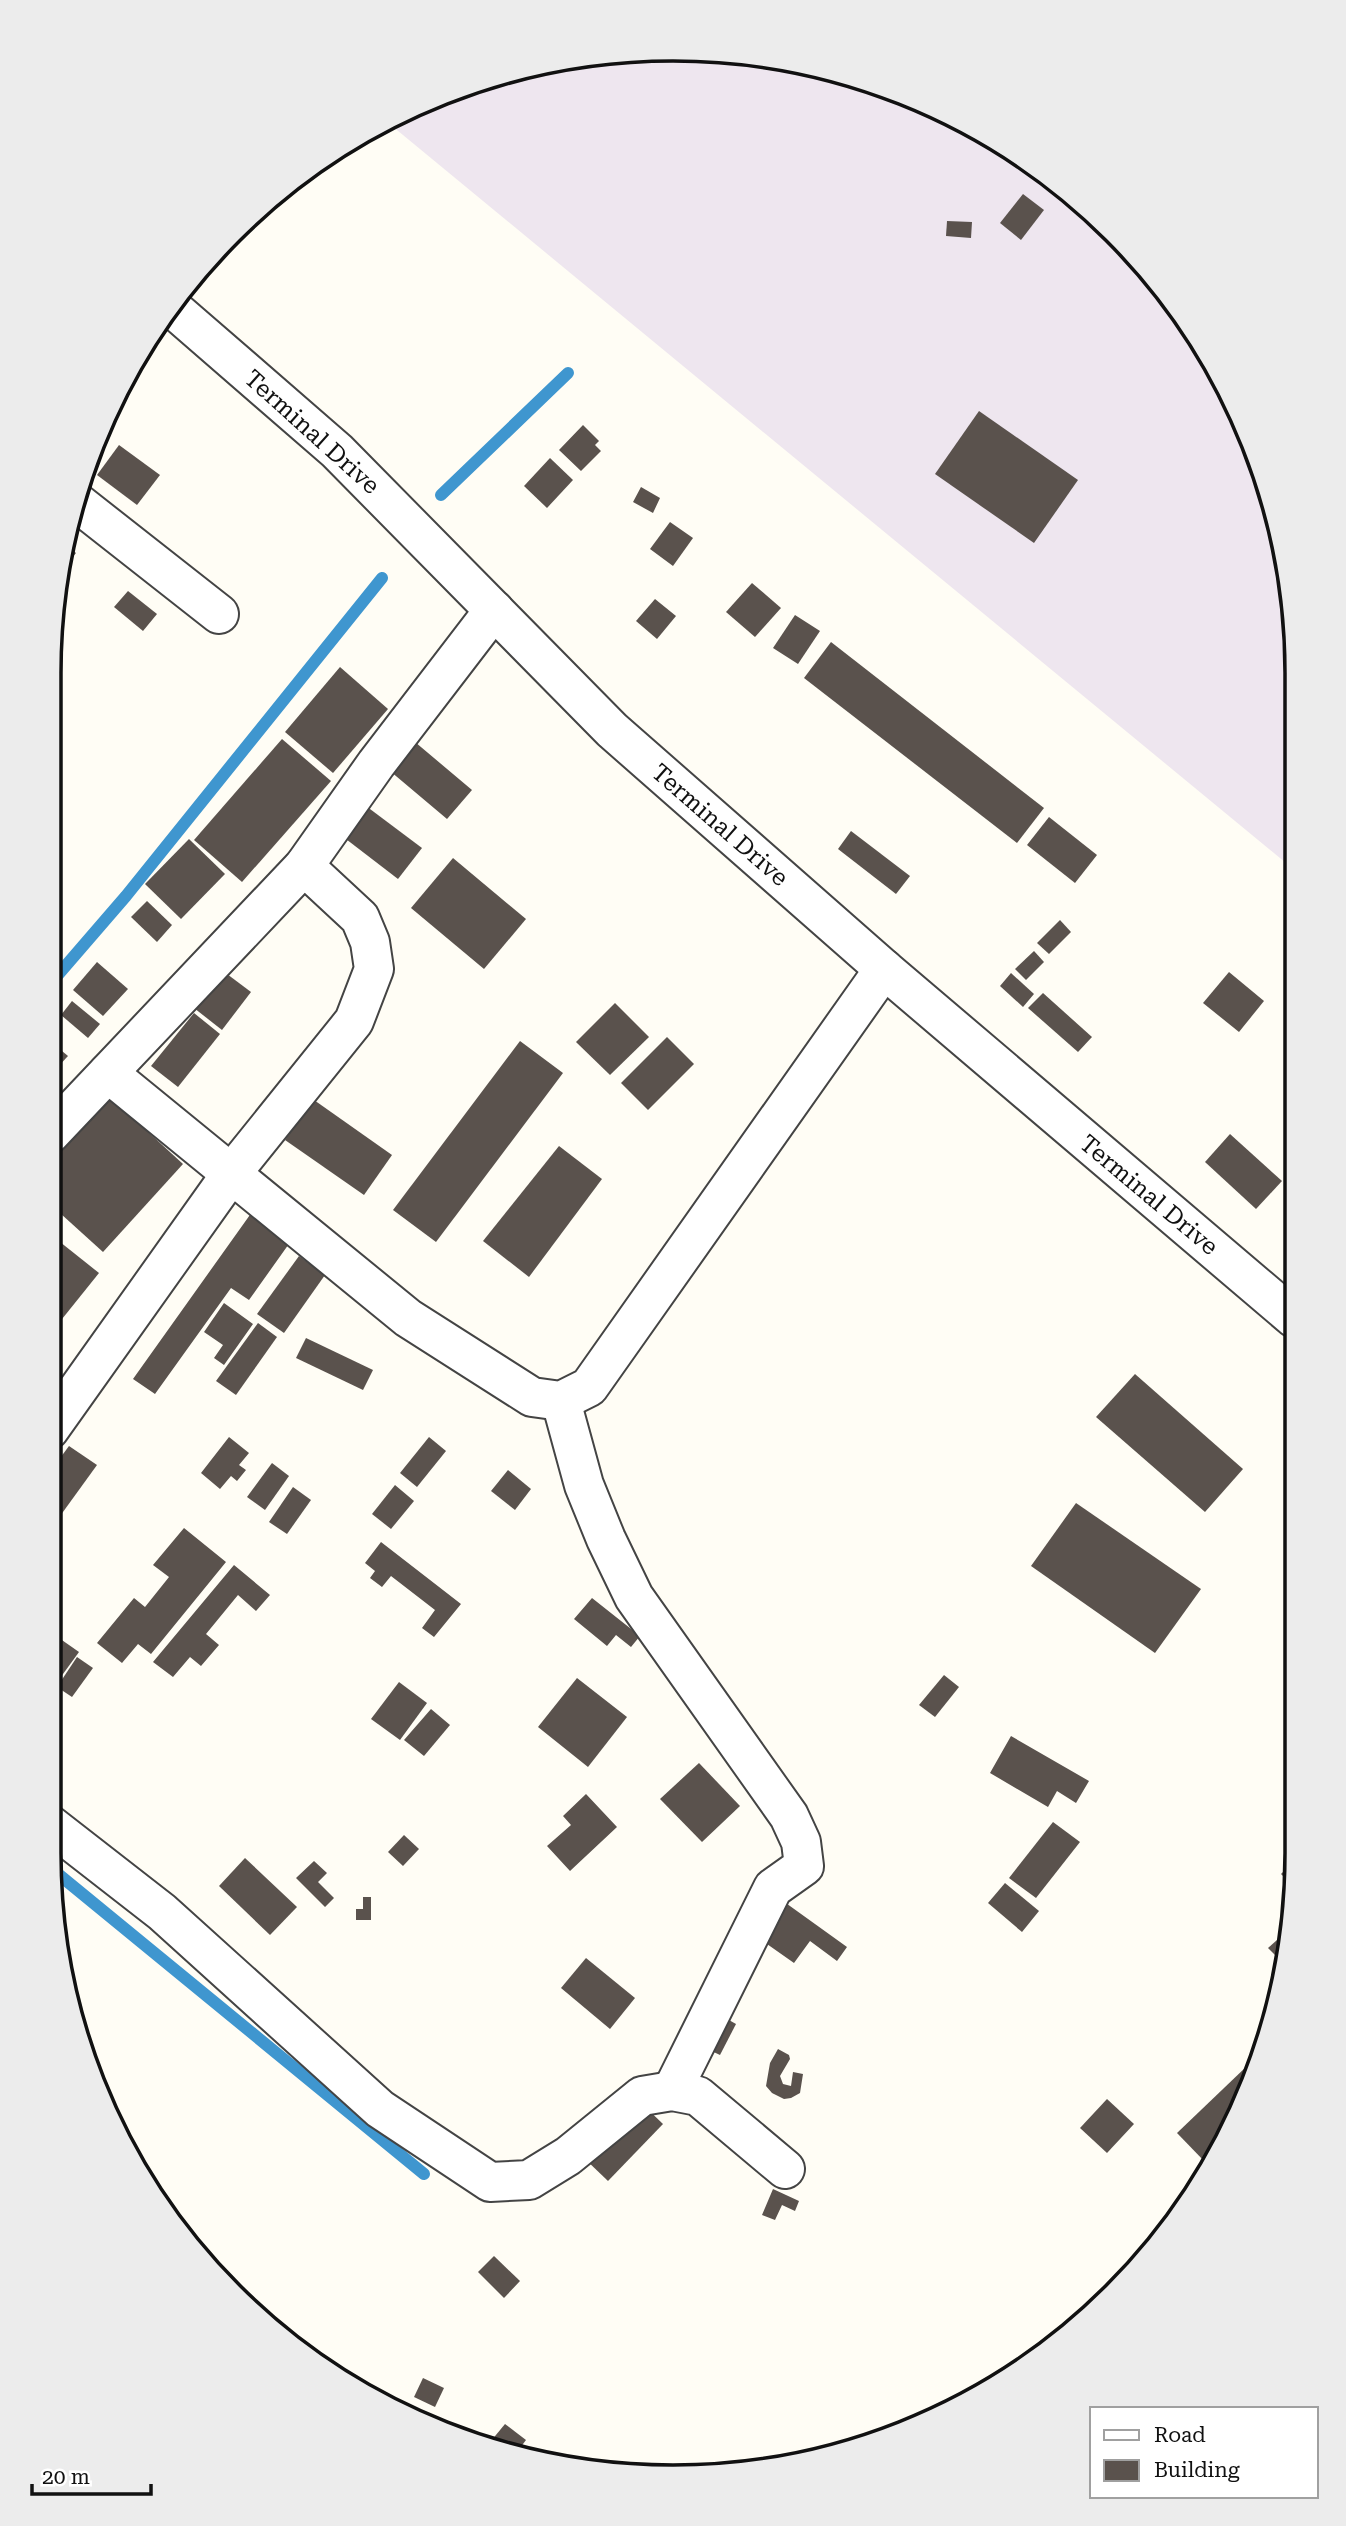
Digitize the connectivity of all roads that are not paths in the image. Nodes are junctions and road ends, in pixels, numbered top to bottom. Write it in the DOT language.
graph roads {
  1 [pos="179,313"];
  2 [pos="84,508"];
  3 [pos="494,610"];
  4 [pos="219,614"];
  5 [pos="304,866"];
  6 [pos="884,969"];
  7 [pos="108,1073"];
  8 [pos="61,1122"];
  9 [pos="231,1174"];
  10 [pos="1285,1310"];
  11 [pos="561,1401"];
  12 [pos="61,1414"];
  13 [pos="61,1833"];
  14 [pos="672,2091"];
  15 [pos="785,2169"];
  1 -- 3 [label="street, Terminal Drive"];
  2 -- 4 [label="street"];
  3 -- 5 [label="street"];
  3 -- 6 [label="street, Terminal Drive"];
  5 -- 7 [label="street"];
  5 -- 9 [label="street"];
  6 -- 10 [label="street, Terminal Drive"];
  6 -- 11 [label="street"];
  7 -- 8 [label="street"];
  7 -- 9 [label="street"];
  9 -- 11 [label="street"];
  9 -- 12 [label="street"];
  11 -- 14 [label="street"];
  13 -- 14 [label="street"];
  14 -- 15 [label="street"];
}
